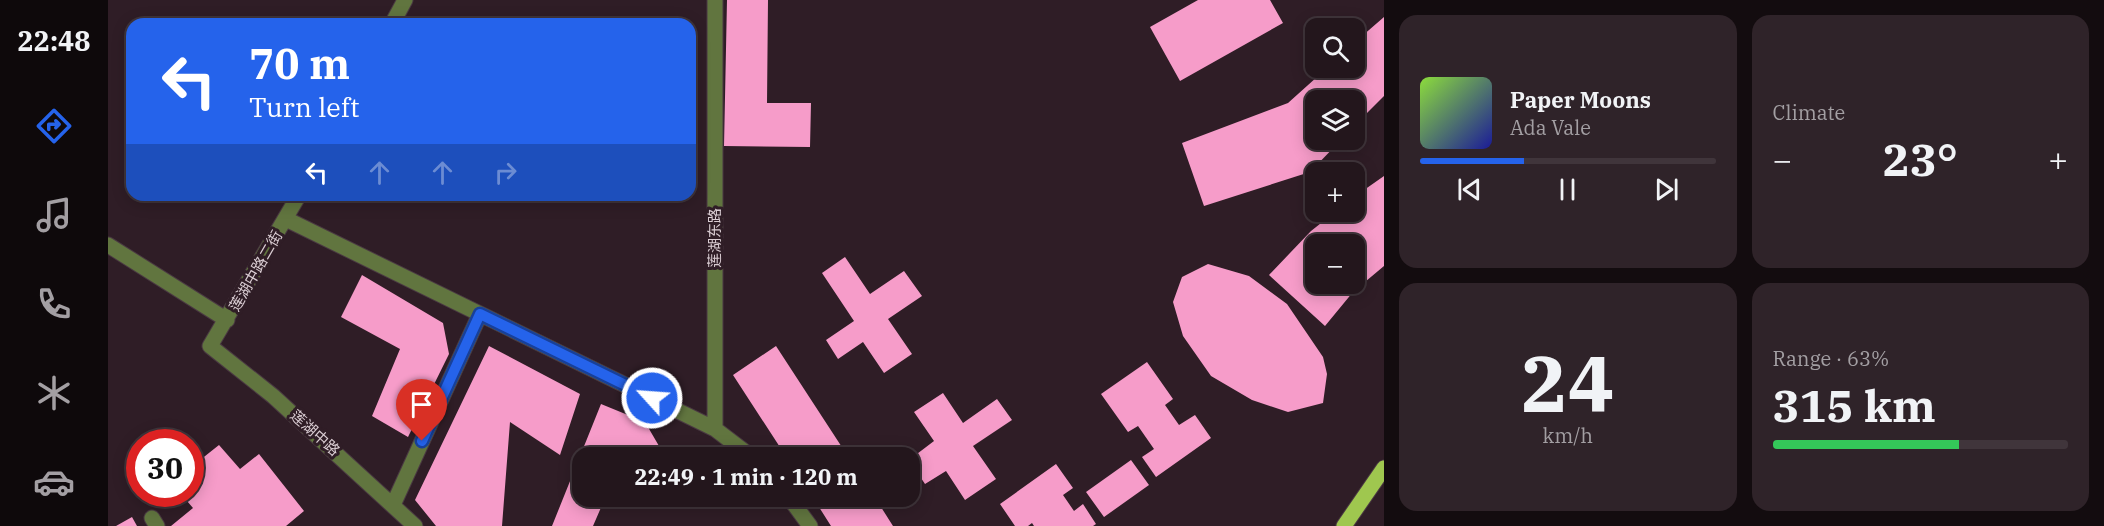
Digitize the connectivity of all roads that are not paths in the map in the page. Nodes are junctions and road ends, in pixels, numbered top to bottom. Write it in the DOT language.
graph roads {
  1 [pos="405,0"];
  2 [pos="715,0"];
  3 [pos="395,18"];
  4 [pos="296,201"];
  5 [pos="286,219"];
  6 [pos="108,245"];
  7 [pos="480,314"];
  8 [pos="227,320"];
  9 [pos="210,346"];
  10 [pos="715,429"];
  11 [pos="739,447"];
  12 [pos="1384,468"];
  13 [pos="393,505"];
  14 [pos="796,507"];
  15 [pos="415,526"];
  16 [pos="810,526"];
  17 [pos="1344,526"];
  1 -- 3 [label="street"];
  2 -- 10 [label="street, 莲湖东路"];
  4 -- 5 [label="street, 莲湖中路二街"];
  5 -- 7 [label="street"];
  5 -- 8 [label="street, 莲湖中路二街"];
  6 -- 8 [label="street"];
  7 -- 10 [label="street"];
  7 -- 13 [label="street"];
  8 -- 9 [label="street, 莲湖中路二街"];
  9 -- 13 [label="street, 莲湖中路"];
  10 -- 11 [label="street"];
  12 -- 17 [label="main road"];
  13 -- 15 [label="street, 莲湖中路"];
  14 -- 16 [label="street"];
}
